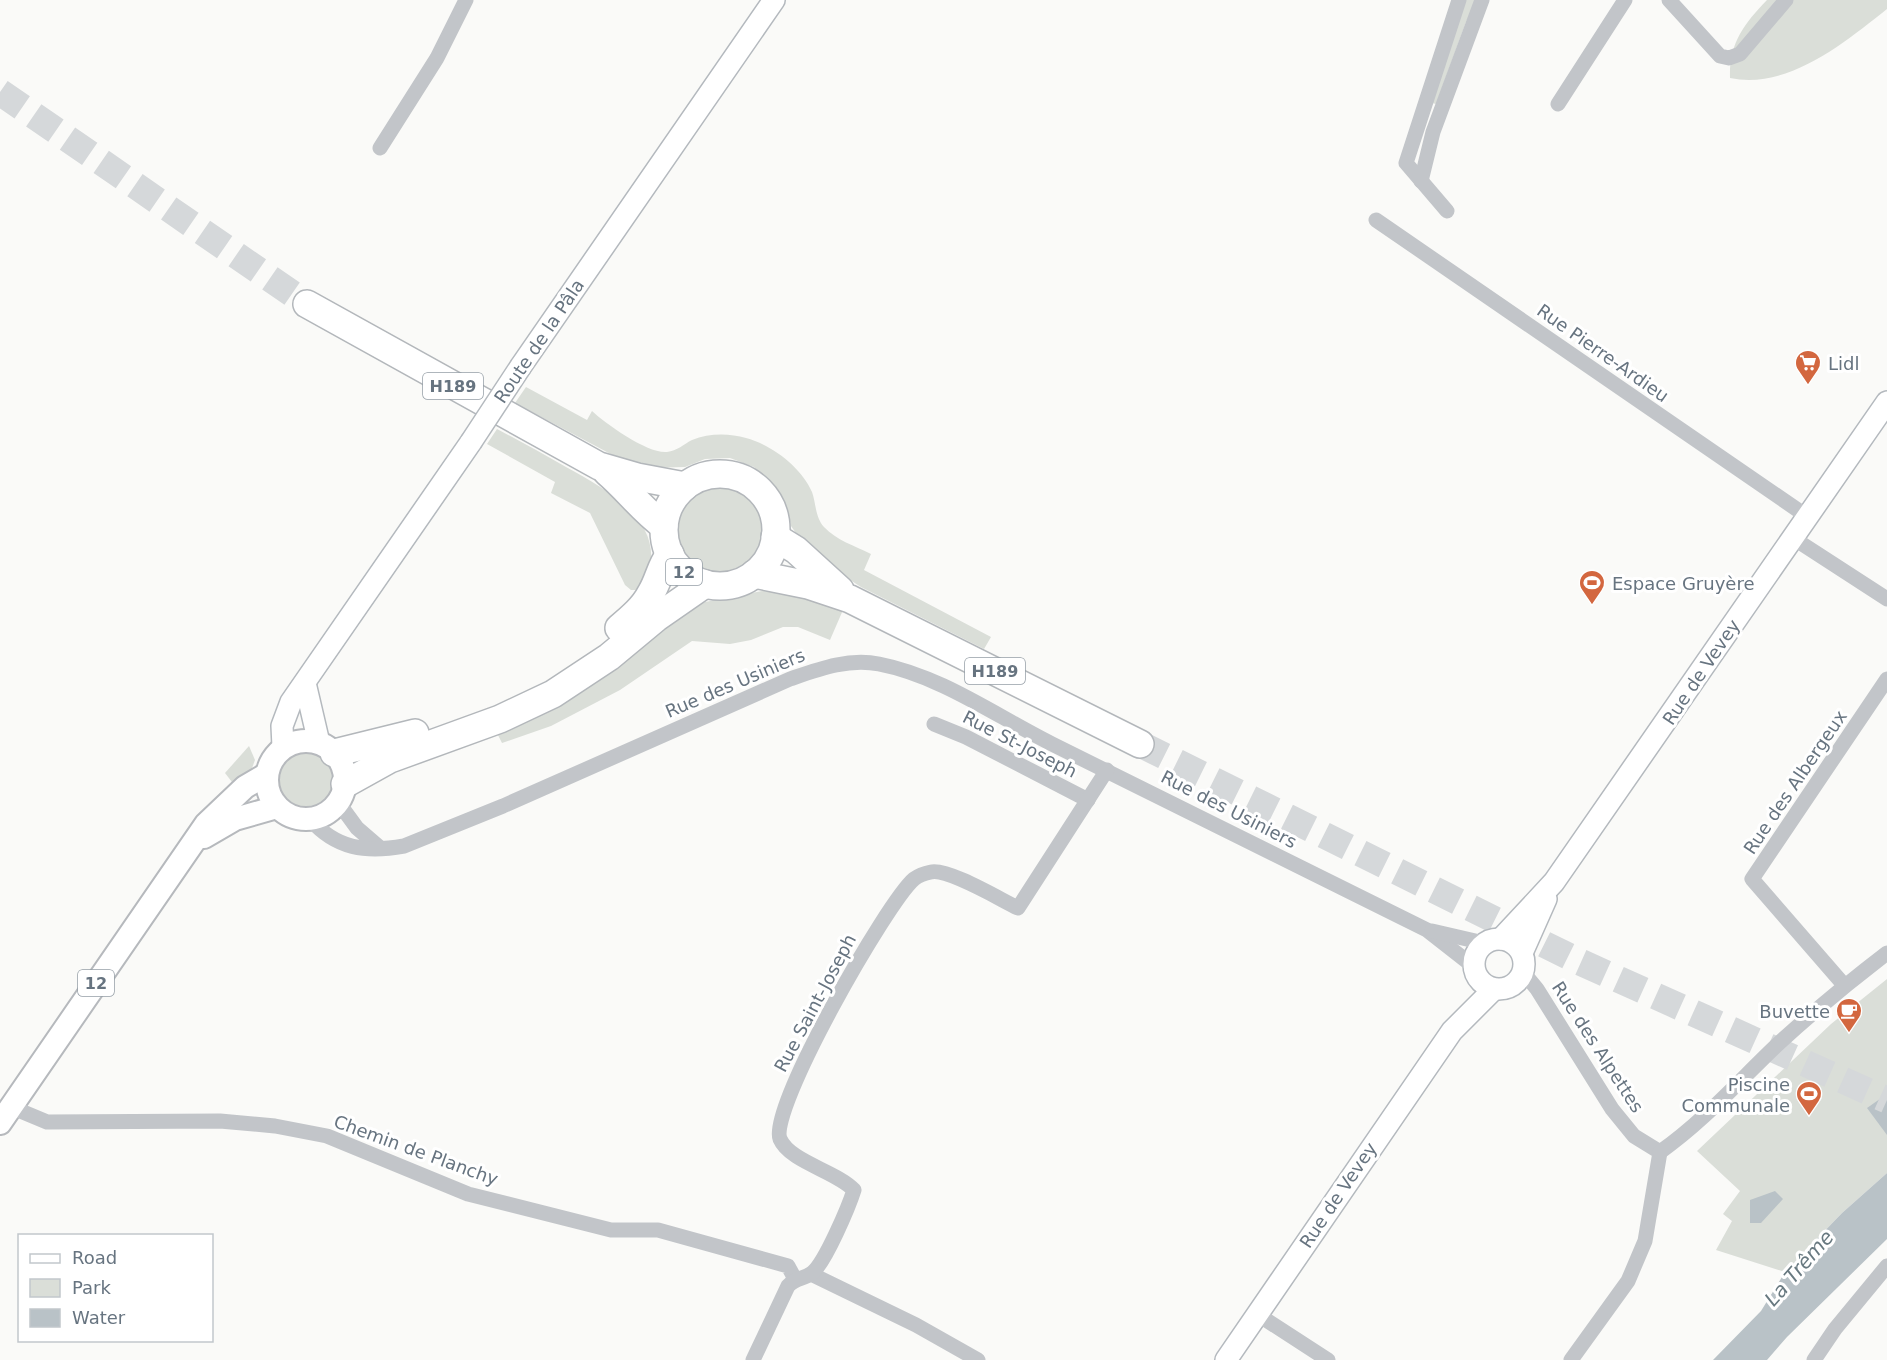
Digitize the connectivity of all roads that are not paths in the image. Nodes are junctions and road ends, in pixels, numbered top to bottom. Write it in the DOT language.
graph roads {
  1 [pos="466,0"];
  2 [pos="774,0"];
  3 [pos="1459,0"];
  4 [pos="1482,0"];
  5 [pos="1624,0"];
  6 [pos="1669,0"];
  7 [pos="1786,0"];
  8 [pos="1558,104"];
  9 [pos="1424,107"];
  10 [pos="1440,112"];
  11 [pos="380,148"];
  12 [pos="1421,181"];
  13 [pos="1447,211"];
  14 [pos="1376,220"];
  15 [pos="307,304"];
  16 [pos="1887,402"];
  17 [pos="600,466"];
  18 [pos="685,486"];
  19 [pos="1808,517"];
  20 [pos="664,526"];
  21 [pos="775,537"];
  22 [pos="1793,538"];
  23 [pos="670,554"];
  24 [pos="754,574"];
  25 [pos="705,584"];
  26 [pos="850,599"];
  27 [pos="1887,599"];
  28 [pos="1887,679"];
  29 [pos="305,683"];
  30 [pos="934,724"];
  31 [pos="1140,744"];
  32 [pos="283,747"];
  33 [pos="327,748"];
  34 [pos="1107,770"];
  35 [pos="267,774"];
  36 [pos="342,793"];
  37 [pos="1088,800"];
  38 [pos="277,807"];
  39 [pos="310,819"];
  40 [pos="195,843"];
  41 [pos="380,847"];
  42 [pos="1554,882"];
  43 [pos="1427,930"];
  44 [pos="1492,941"];
  45 [pos="1887,952"];
  46 [pos="1522,963"];
  47 [pos="1474,970"];
  48 [pos="1844,986"];
  49 [pos="1494,989"];
  50 [pos="1452,1031"];
  51 [pos="6,1115"];
  52 [pos="1660,1152"];
  53 [pos="1887,1266"];
  54 [pos="811,1274"];
  55 [pos="795,1279"];
  56 [pos="1257,1314"];
  57 [pos="753,1360"];
  58 [pos="978,1360"];
  59 [pos="1226,1360"];
  60 [pos="1328,1360"];
  61 [pos="1571,1360"];
  62 [pos="1814,1360"];
  1 -- 11 [label="street"];
  2 -- 29 [label="main road, Route de la Pâla, bridge"];
  3 -- 9 [label="street"];
  4 -- 10 [label="street"];
  5 -- 8 [label="street"];
  6 -- 7 [label="street"];
  9 -- 10 [label="street"];
  9 -- 12 [label="street"];
  10 -- 12 [label="street"];
  12 -- 13 [label="street"];
  14 -- 19 [label="street, Rue Pierre-Ardieu"];
  15 -- 17 [label="highway, H189"];
  16 -- 19 [label="main road, Rue de Vevey"];
  17 -- 18 [label="highway, H189"];
  17 -- 20 [label="highway, H189"];
  18 -- 20 [label="highway"];
  18 -- 21 [label="highway"];
  19 -- 22 [label="main road, Rue de Vevey"];
  20 -- 23 [label="highway, 12"];
  21 -- 24 [label="highway"];
  21 -- 26 [label="highway"];
  22 -- 27 [label="street"];
  22 -- 42 [label="main road, Rue de Vevey"];
  23 -- 25 [label="highway, 12"];
  23 -- 33 [label="highway, 12"];
  24 -- 25 [label="highway, 12"];
  24 -- 26 [label="highway"];
  25 -- 36 [label="highway, 12"];
  26 -- 31 [label="highway, H189"];
  28 -- 48 [label="street, Rue des Albergeux"];
  29 -- 32 [label="main road, Route de la Pâla"];
  29 -- 33 [label="main road"];
  30 -- 37 [label="street, Rue St-Joseph"];
  32 -- 33 [label="main road, 12"];
  32 -- 35 [label="main road, 12"];
  33 -- 36 [label="main road"];
  34 -- 37 [label="street, Rue Saint-Joseph"];
  34 -- 41 [label="street, Rue des Usiniers"];
  34 -- 43 [label="street, Rue des Usiniers"];
  35 -- 38 [label="main road"];
  35 -- 40 [label="main road, 12"];
  36 -- 39 [label="main road, 12"];
  36 -- 41 [label="street"];
  37 -- 54 [label="street, Rue Saint-Joseph"];
  38 -- 39 [label="main road"];
  38 -- 40 [label="main road, 12"];
  39 -- 41 [label="street, Rue des Usiniers"];
  40 -- 51 [label="main road, 12"];
  42 -- 44 [label="main road, Rue de Vevey"];
  42 -- 46 [label="main road, Rue de Vevey"];
  43 -- 44 [label="street, Rue des Usiniers"];
  43 -- 47 [label="street, Rue des Usiniers"];
  44 -- 46 [label="main road"];
  44 -- 47 [label="main road, Rue de Vevey"];
  45 -- 48 [label="street"];
  46 -- 49 [label="main road, Rue de Vevey"];
  46 -- 52 [label="street, Rue des Alpettes"];
  47 -- 49 [label="main road"];
  47 -- 50 [label="main road, Rue de Vevey"];
  48 -- 52 [label="street"];
  49 -- 50 [label="main road, Rue de Vevey"];
  50 -- 56 [label="main road, Rue de Vevey"];
  51 -- 55 [label="street, Chemin de Planchy"];
  52 -- 61 [label="street"];
  53 -- 62 [label="street"];
  54 -- 55 [label="street"];
  54 -- 58 [label="street"];
  55 -- 57 [label="street"];
  56 -- 59 [label="main road, Rue de Vevey"];
  56 -- 60 [label="street"];
}
